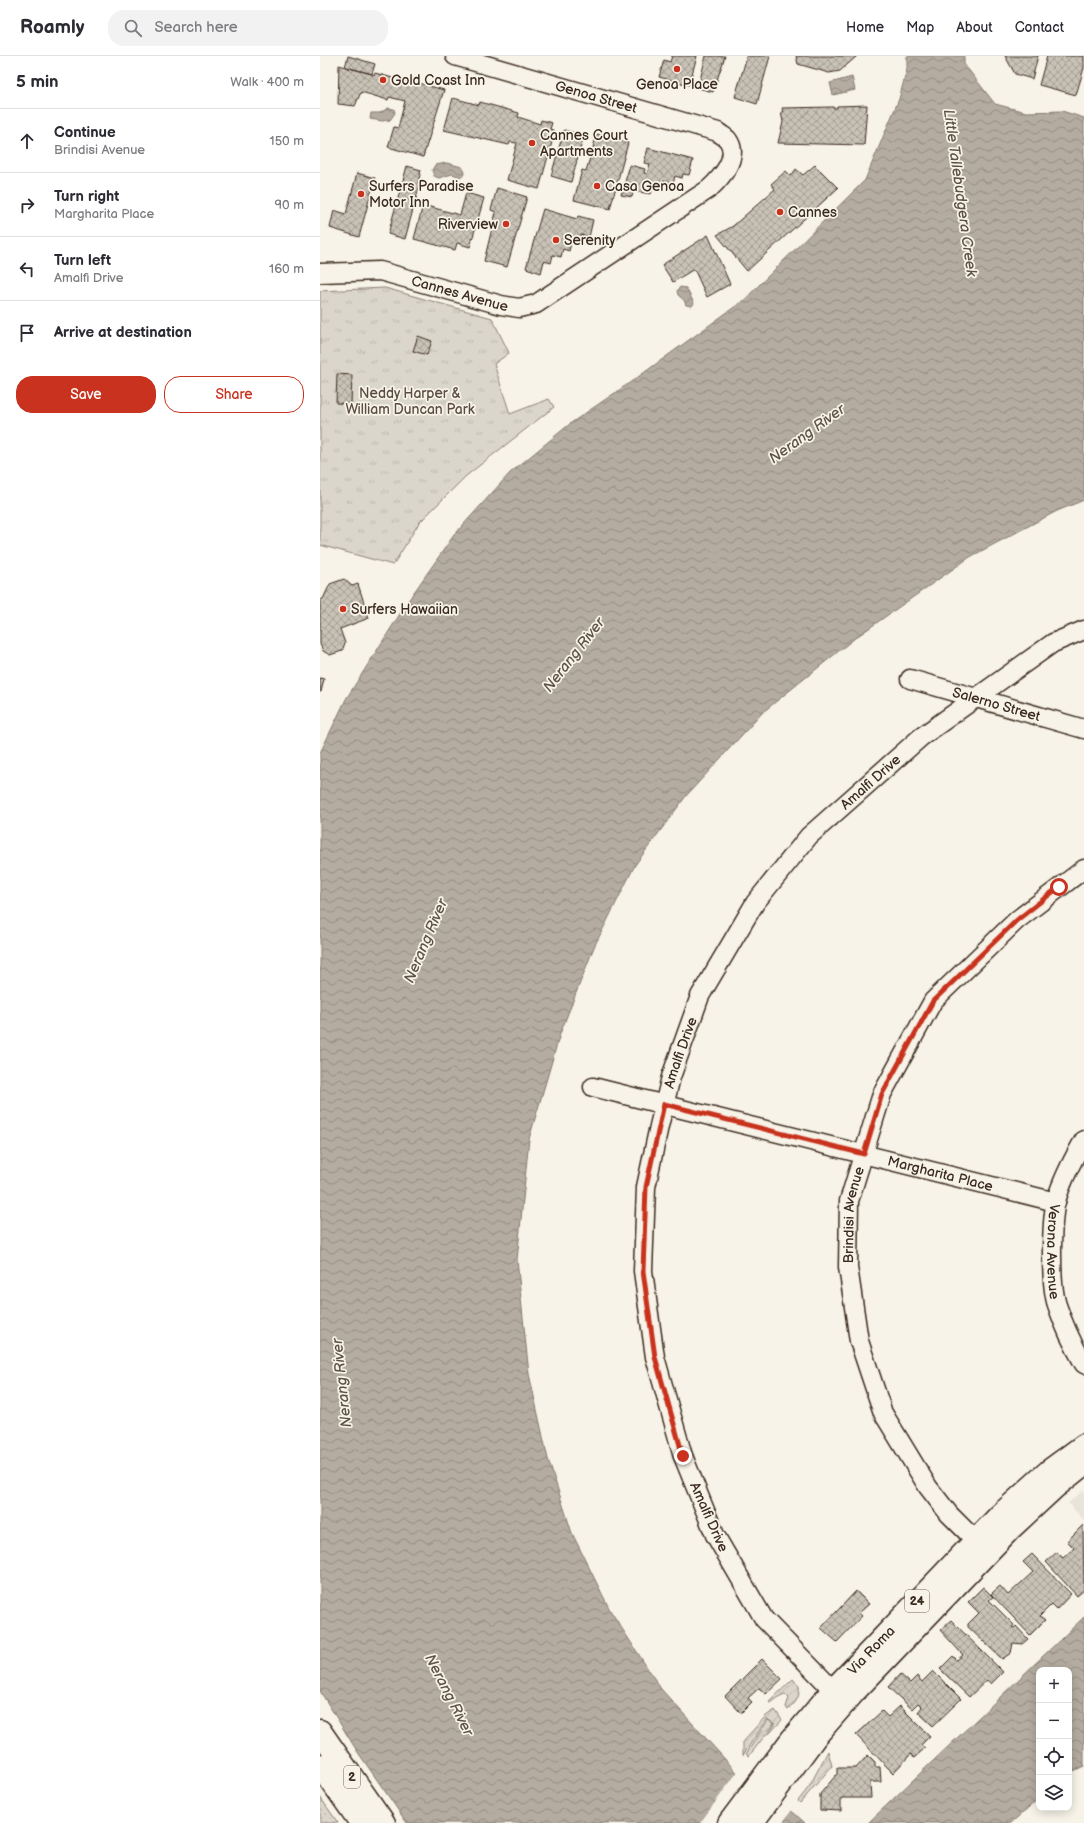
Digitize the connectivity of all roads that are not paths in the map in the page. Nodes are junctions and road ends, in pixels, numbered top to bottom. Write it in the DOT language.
graph roads {
  1 [pos="455,56"];
  2 [pos="731,147"];
  3 [pos="320,273"];
  4 [pos="1084,630"];
  5 [pos="910,679"];
  6 [pos="974,697"];
  7 [pos="1084,729"];
  8 [pos="1084,869"];
  9 [pos="593,1086"];
  10 [pos="664,1104"];
  11 [pos="1084,1140"];
  12 [pos="864,1154"];
  13 [pos="1056,1202"];
  14 [pos="1084,1364"];
  15 [pos="1084,1445"];
  16 [pos="1084,1464"];
  17 [pos="975,1540"];
  18 [pos="833,1690"];
  19 [pos="320,1732"];
  20 [pos="320,1765"];
  21 [pos="773,1779"];
  22 [pos="361,1823"];
  23 [pos="384,1823"];
  24 [pos="729,1823"];
  25 [pos="752,1823"];
  1 -- 2 [label="street, Genoa Street"];
  2 -- 3 [label="street, Cannes Avenue"];
  4 -- 6 [label="street, Amalfi Drive"];
  5 -- 6 [label="street, Salerno Street"];
  6 -- 7 [label="street, Salerno Street"];
  6 -- 10 [label="street, Amalfi Drive"];
  8 -- 12 [label="street, Brindisi Avenue"];
  9 -- 10 [label="street, Margharita Place"];
  10 -- 12 [label="street, Margharita Place"];
  10 -- 18 [label="street, Amalfi Drive"];
  11 -- 13 [label="street, Verona Avenue"];
  12 -- 13 [label="street, Margharita Place"];
  12 -- 17 [label="street, Brindisi Avenue"];
  13 -- 14 [label="street, Verona Avenue"];
  15 -- 17 [label="main road, Via Roma / 24"];
  16 -- 21 [label="main road, Via Roma / 24"];
  17 -- 18 [label="main road, Via Roma / 24"];
  18 -- 21 [label="main road, Via Roma / 24"];
  19 -- 23 [label="main road, 2"];
  20 -- 22 [label="main road, 2"];
  21 -- 24 [label="main road, Via Roma / 24"];
  21 -- 25 [label="main road, Via Roma / 24"];
}
